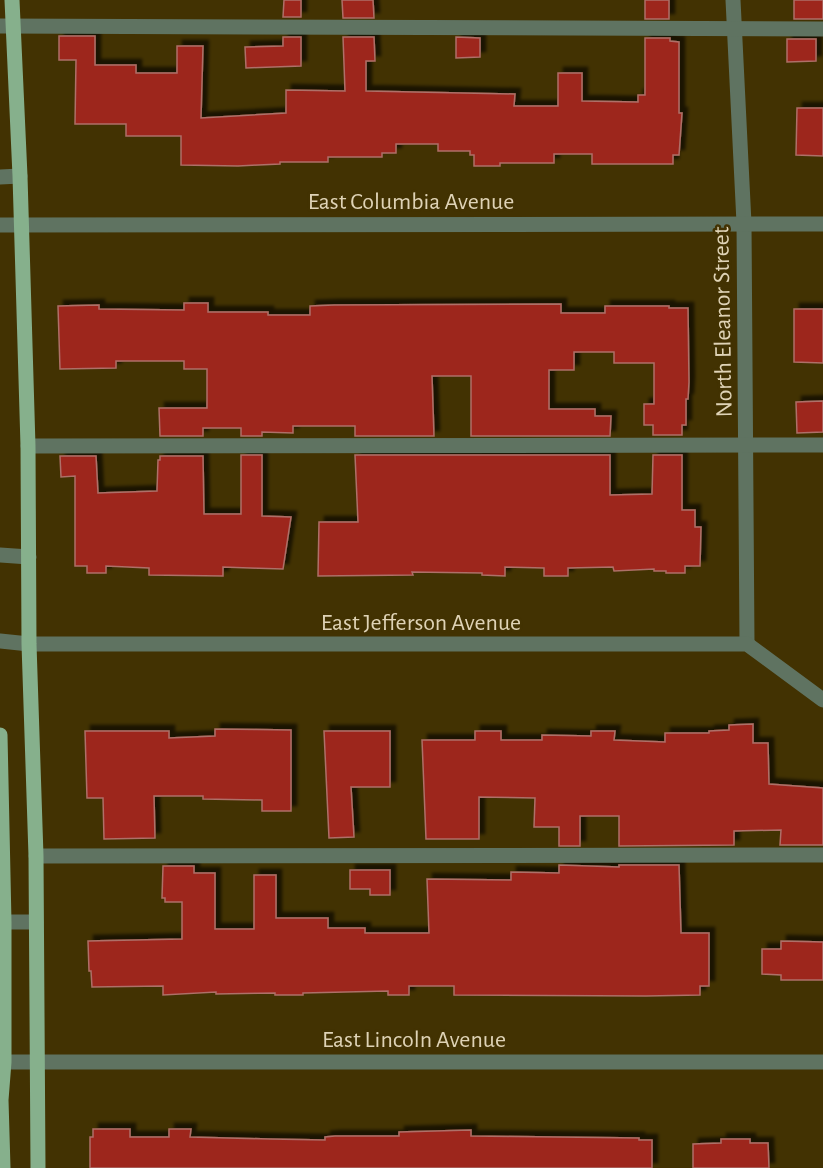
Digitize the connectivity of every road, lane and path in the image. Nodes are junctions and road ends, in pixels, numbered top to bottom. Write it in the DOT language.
graph roads {
  1 [pos="12,0"];
  2 [pos="733,0"];
  3 [pos="7,26"];
  4 [pos="735,28"];
  5 [pos="823,29"];
  6 [pos="20,176"];
  7 [pos="0,177"];
  8 [pos="744,223"];
  9 [pos="21,224"];
  10 [pos="823,224"];
  11 [pos="0,225"];
  12 [pos="746,444"];
  13 [pos="823,445"];
  14 [pos="28,446"];
  15 [pos="0,555"];
  16 [pos="29,557"];
  17 [pos="0,641"];
  18 [pos="29,644"];
  19 [pos="747,644"];
  20 [pos="823,700"];
  21 [pos="0,735"];
  22 [pos="823,855"];
  23 [pos="36,856"];
  24 [pos="2,922"];
  25 [pos="36,922"];
  26 [pos="4,1062"];
  27 [pos="38,1062"];
  28 [pos="823,1062"];
  29 [pos="3,1168"];
  30 [pos="38,1168"];
  1 -- 3 [label="main road"];
  2 -- 4 [label="street, North Eleanor Street"];
  3 -- 4 [label="street"];
  3 -- 6 [label="main road"];
  4 -- 5 [label="street"];
  4 -- 8 [label="street, North Eleanor Street"];
  6 -- 7 [label="street"];
  6 -- 9 [label="main road"];
  8 -- 9 [label="street, East Columbia Avenue"];
  8 -- 10 [label="street, East Columbia Avenue"];
  8 -- 12 [label="street, North Eleanor Street"];
  9 -- 11 [label="street, East Columbia Avenue"];
  9 -- 14 [label="main road"];
  12 -- 13 [label="street"];
  12 -- 14 [label="street"];
  12 -- 19 [label="street, North Eleanor Street"];
  14 -- 16 [label="main road"];
  15 -- 16 [label="street"];
  16 -- 18 [label="main road"];
  17 -- 18 [label="street, East Jefferson Avenue"];
  18 -- 19 [label="street, East Jefferson Avenue"];
  18 -- 23 [label="main road"];
  19 -- 20 [label="street"];
  21 -- 24 [label="main road"];
  22 -- 23 [label="street"];
  23 -- 25 [label="main road"];
  24 -- 25 [label="street"];
  24 -- 26 [label="main road"];
  25 -- 27 [label="main road"];
  26 -- 27 [label="street, East Lincoln Avenue"];
  26 -- 29 [label="main road"];
  27 -- 28 [label="street, East Lincoln Avenue"];
  27 -- 30 [label="main road"];
}
